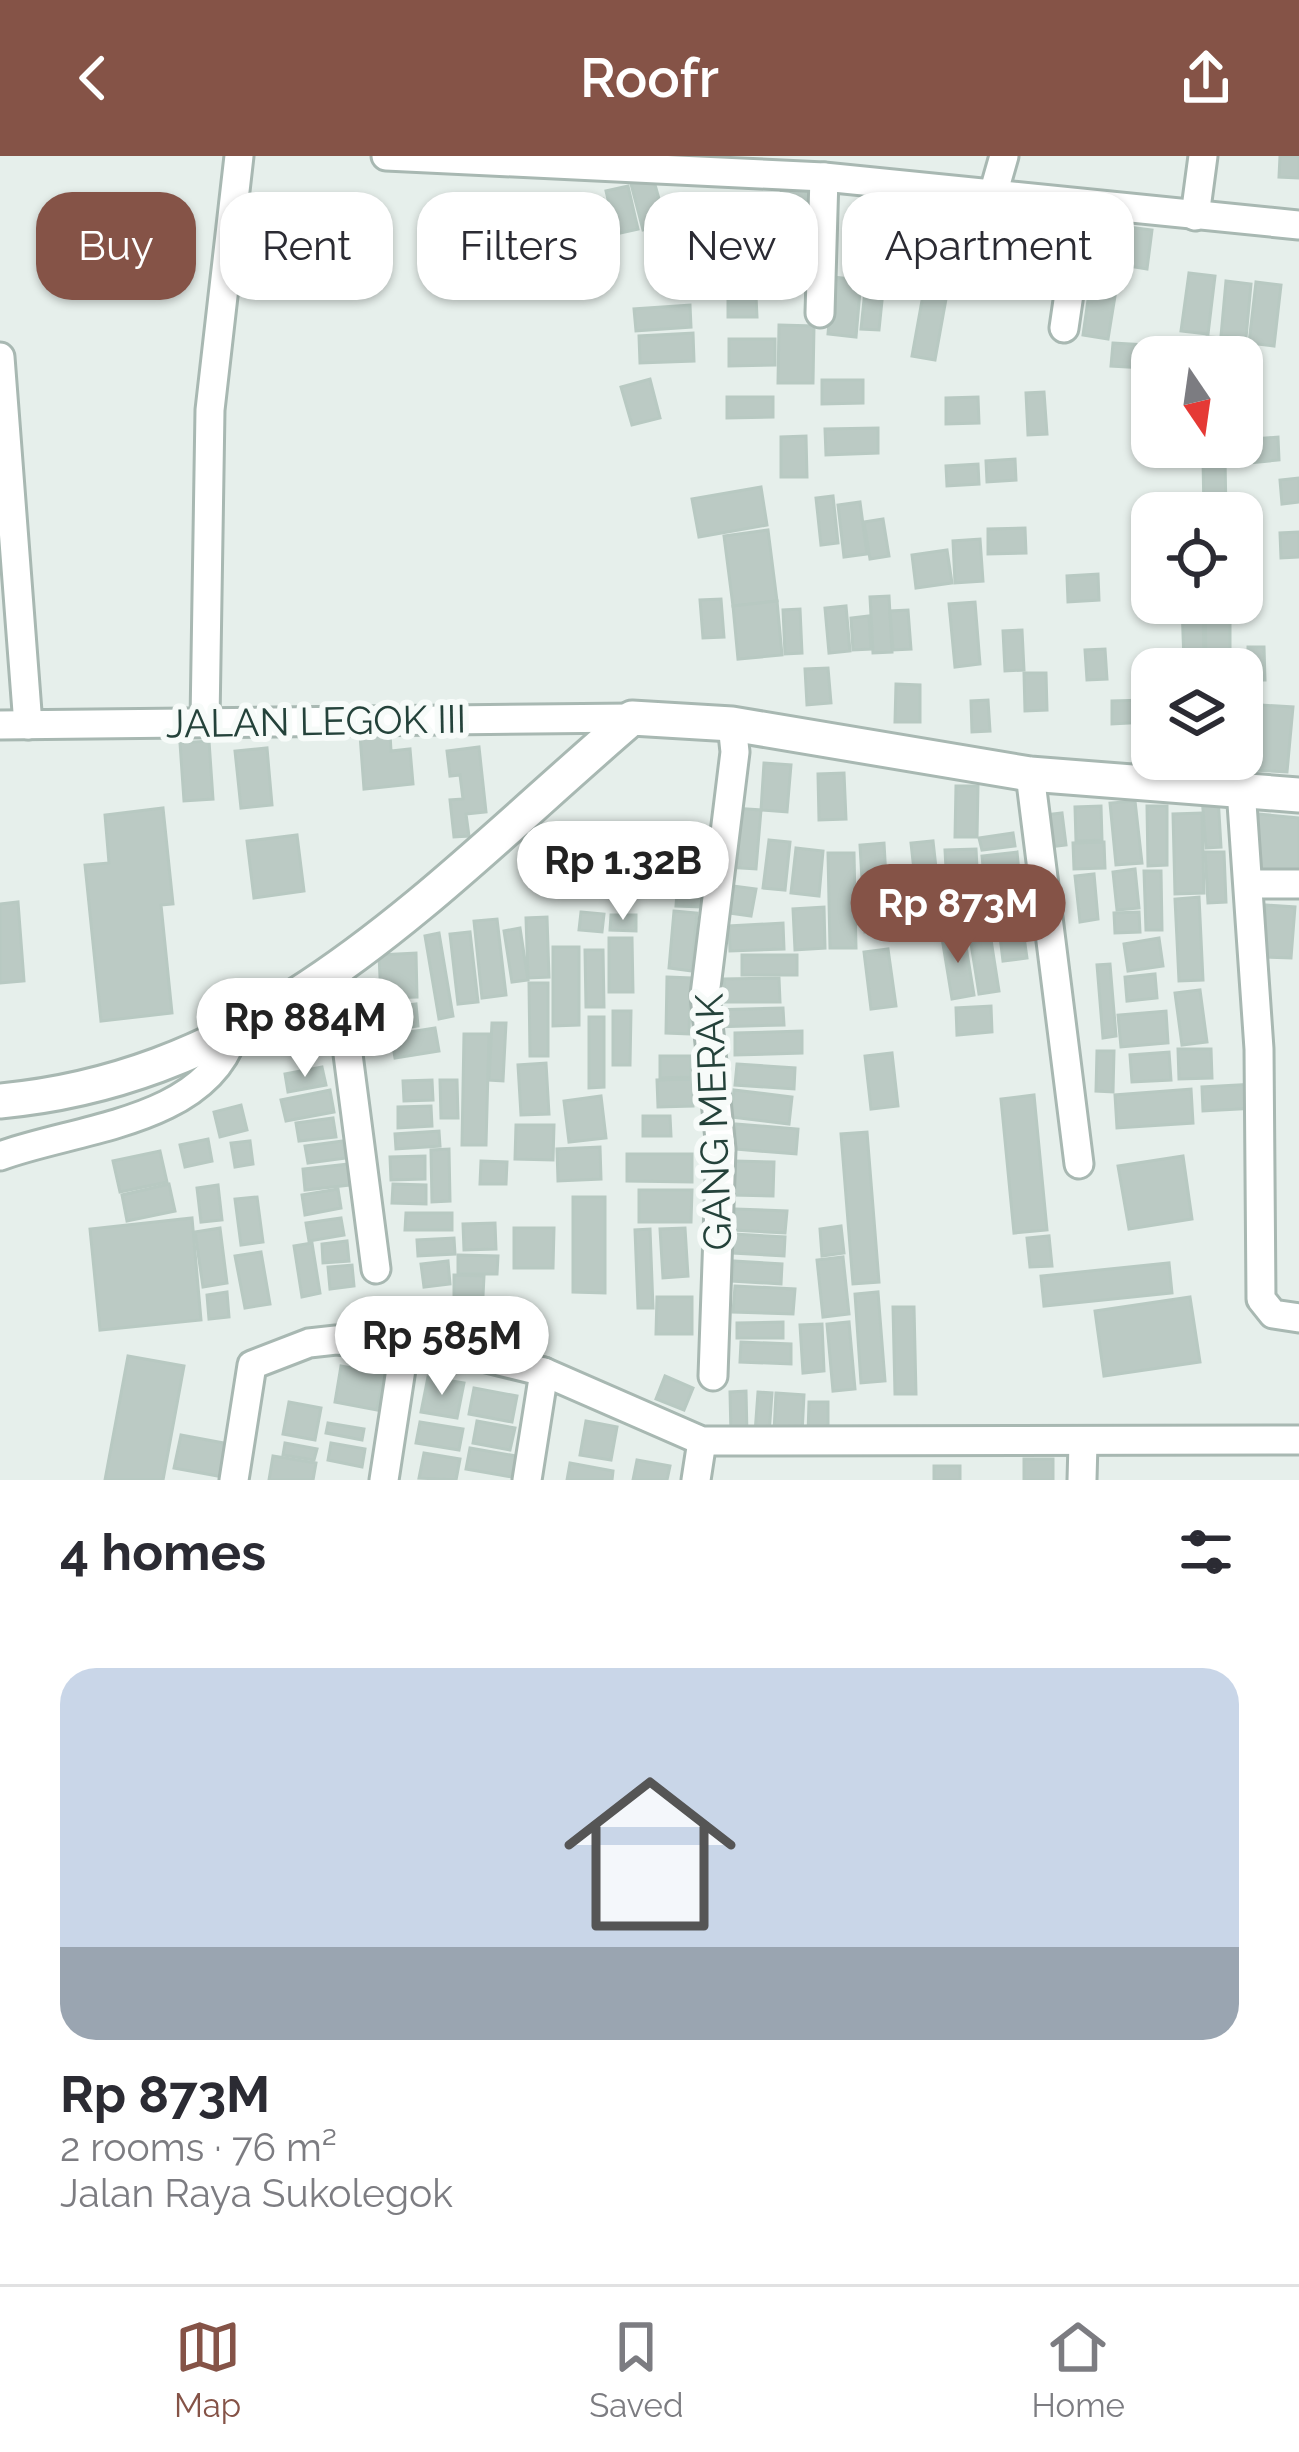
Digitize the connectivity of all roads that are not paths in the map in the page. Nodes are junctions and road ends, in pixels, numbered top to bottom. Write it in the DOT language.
graph roads {
  1 [pos="239,156"];
  2 [pos="386,156"];
  3 [pos="1004,156"];
  4 [pos="1203,156"];
  5 [pos="541,159"];
  6 [pos="787,166"];
  7 [pos="824,177"];
  8 [pos="994,191"];
  9 [pos="1000,192"];
  10 [pos="1134,210"];
  11 [pos="1195,216"];
  12 [pos="1299,225"];
  13 [pos="1068,300"];
  14 [pos="820,313"];
  15 [pos="1064,328"];
  16 [pos="0,357"];
  17 [pos="632,718"];
  18 [pos="205,721"];
  19 [pos="732,724"];
  20 [pos="14,725"];
  21 [pos="1030,774"];
  22 [pos="1241,789"];
  23 [pos="1299,794"];
  24 [pos="1251,884"];
  25 [pos="1299,884"];
  26 [pos="337,970"];
  27 [pos="233,1036"];
  28 [pos="0,1101"];
  29 [pos="0,1156"];
  30 [pos="1079,1164"];
  31 [pos="376,1269"];
  32 [pos="1299,1318"];
  33 [pos="405,1343"];
  34 [pos="544,1372"];
  35 [pos="713,1376"];
  36 [pos="1299,1440"];
  37 [pos="702,1441"];
  38 [pos="1082,1443"];
  39 [pos="234,1480"];
  40 [pos="384,1480"];
  41 [pos="527,1480"];
  42 [pos="696,1480"];
  43 [pos="1082,1480"];
  1 -- 18 [label="street"];
  2 -- 5 [label="street"];
  3 -- 8 [label="street"];
  4 -- 11 [label="street"];
  5 -- 6 [label="street"];
  6 -- 7 [label="street"];
  7 -- 8 [label="street"];
  7 -- 14 [label="street"];
  8 -- 9 [label="street"];
  10 -- 11 [label="street"];
  11 -- 12 [label="street"];
  13 -- 15 [label="street"];
  16 -- 20 [label="street"];
  17 -- 18 [label="street, JALAN LEGOK III"];
  17 -- 19 [label="street"];
  17 -- 26 [label="street"];
  18 -- 20 [label="street, JALAN LEGOK III"];
  19 -- 21 [label="street"];
  19 -- 35 [label="street, GANG MERAK"];
  21 -- 22 [label="street"];
  21 -- 30 [label="street"];
  22 -- 23 [label="street"];
  22 -- 24 [label="street"];
  24 -- 25 [label="street"];
  24 -- 32 [label="street"];
  26 -- 27 [label="street"];
  26 -- 31 [label="street"];
  27 -- 28 [label="street"];
  27 -- 29 [label="street"];
  33 -- 34 [label="street"];
  33 -- 39 [label="street"];
  33 -- 40 [label="street"];
  34 -- 37 [label="street"];
  34 -- 41 [label="street"];
  36 -- 38 [label="street"];
  37 -- 38 [label="street"];
  37 -- 42 [label="street"];
  38 -- 43 [label="street"];
}
